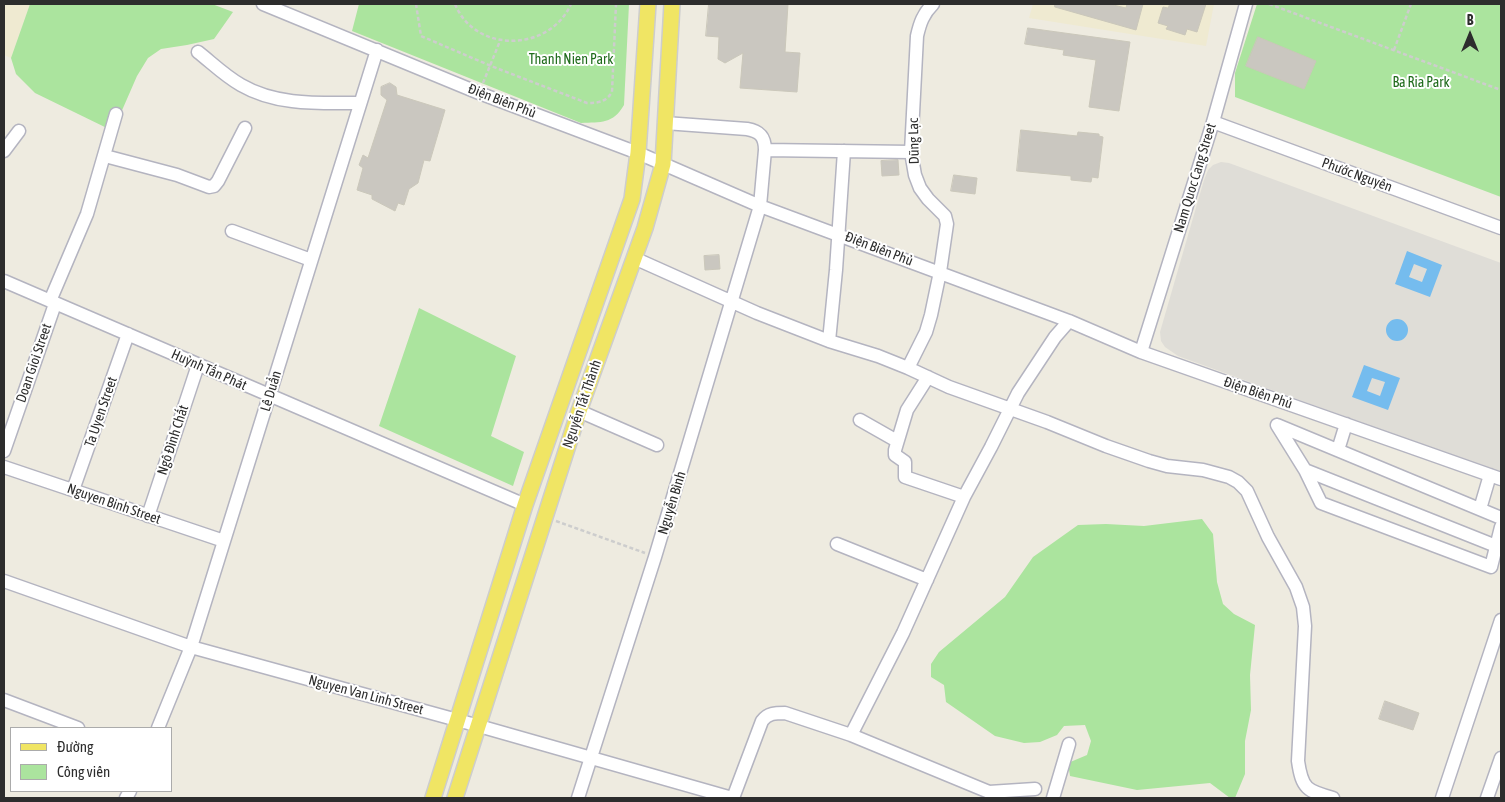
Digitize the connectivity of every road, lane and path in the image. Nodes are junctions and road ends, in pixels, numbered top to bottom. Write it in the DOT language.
graph roads {
  1 [pos="263,4"];
  2 [pos="416,4"];
  3 [pos="455,4"];
  4 [pos="571,4"];
  5 [pos="616,4"];
  6 [pos="648,4"];
  7 [pos="672,4"];
  8 [pos="933,4"];
  9 [pos="1246,4"];
  10 [pos="1269,4"];
  11 [pos="1411,4"];
  12 [pos="500,40"];
  13 [pos="377,50"];
  14 [pos="1394,50"];
  15 [pos="198,52"];
  16 [pos="491,66"];
  17 [pos="1501,90"];
  18 [pos="479,93"];
  19 [pos="360,103"];
  20 [pos="116,114"];
  21 [pos="1213,122"];
  22 [pos="664,123"];
  23 [pos="245,128"];
  24 [pos="19,131"];
  25 [pos="765,150"];
  26 [pos="4,151"];
  27 [pos="844,151"];
  28 [pos="911,152"];
  29 [pos="638,153"];
  30 [pos="105,156"];
  31 [pos="663,164"];
  32 [pos="760,206"];
  33 [pos="1501,228"];
  34 [pos="232,231"];
  35 [pos="838,234"];
  36 [pos="634,258"];
  37 [pos="311,260"];
  38 [pos="940,272"];
  39 [pos="4,281"];
  40 [pos="53,302"];
  41 [pos="732,302"];
  42 [pos="1069,321"];
  43 [pos="128,334"];
  44 [pos="829,341"];
  45 [pos="1141,352"];
  46 [pos="198,365"];
  47 [pos="908,368"];
  48 [pos="928,377"];
  49 [pos="269,396"];
  50 [pos="1010,409"];
  51 [pos="580,411"];
  52 [pos="860,420"];
  53 [pos="1346,424"];
  54 [pos="897,440"];
  55 [pos="657,445"];
  56 [pos="1338,450"];
  57 [pos="4,451"];
  58 [pos="4,467"];
  59 [pos="1305,470"];
  60 [pos="1496,477"];
  61 [pos="73,490"];
  62 [pos="964,498"];
  63 [pos="525,505"];
  64 [pos="1480,509"];
  65 [pos="148,516"];
  66 [pos="546,517"];
  67 [pos="1501,518"];
  68 [pos="1501,527"];
  69 [pos="224,541"];
  70 [pos="837,544"];
  71 [pos="1496,546"];
  72 [pos="655,557"];
  73 [pos="4,580"];
  74 [pos="927,580"];
  75 [pos="1501,620"];
  76 [pos="191,647"];
  77 [pos="4,700"];
  78 [pos="459,720"];
  79 [pos="479,726"];
  80 [pos="75,727"];
  81 [pos="158,727"];
  82 [pos="850,735"];
  83 [pos="1069,744"];
  84 [pos="592,758"];
  85 [pos="1501,758"];
  86 [pos="1035,789"];
  87 [pos="991,795"];
  88 [pos="1312,795"];
  89 [pos="434,798"];
  90 [pos="455,798"];
  91 [pos="578,798"];
  92 [pos="732,798"];
  93 [pos="1053,798"];
  94 [pos="1333,798"];
  95 [pos="1442,798"];
  96 [pos="1488,798"];
  1 -- 13 [label="street, Điện Biên Phủ"];
  2 -- 16 [label="path"];
  3 -- 12 [label="path"];
  4 -- 12 [label="path"];
  5 -- 16 [label="path"];
  6 -- 29 [label="main road, Nguyễn Tất Thành"];
  7 -- 22 [label="main road, Nguyễn Tất Thành"];
  8 -- 28 [label="street, Dũng Lạc"];
  9 -- 21 [label="street, Nam Quoc Cang Street"];
  10 -- 14 [label="path"];
  11 -- 14 [label="path"];
  12 -- 16 [label="path"];
  13 -- 18 [label="street, Điện Biên Phủ"];
  13 -- 19 [label="street, Lê Duẩn"];
  14 -- 17 [label="path"];
  15 -- 19 [label="street"];
  16 -- 18 [label="path"];
  18 -- 29 [label="street, Điện Biên Phủ"];
  19 -- 37 [label="street, Lê Duẩn"];
  20 -- 30 [label="street, Doan Gioi Street"];
  21 -- 33 [label="street, Phước Nguyên"];
  21 -- 45 [label="street, Nam Quoc Cang Street"];
  22 -- 25 [label="street"];
  22 -- 31 [label="main road, Nguyễn Tất Thành"];
  23 -- 30 [label="street"];
  24 -- 26 [label="street"];
  25 -- 27 [label="street"];
  25 -- 32 [label="street, Nguyễn Bình"];
  27 -- 28 [label="street"];
  27 -- 35 [label="street"];
  28 -- 38 [label="street, Dũng Lạc"];
  29 -- 31 [label="street, Điện Biên Phủ"];
  29 -- 63 [label="main road, Nguyễn Tất Thành"];
  30 -- 40 [label="street, Doan Gioi Street"];
  31 -- 32 [label="street, Điện Biên Phủ"];
  31 -- 36 [label="main road, Nguyễn Tất Thành"];
  32 -- 35 [label="street, Điện Biên Phủ"];
  32 -- 41 [label="street, Nguyễn Bình"];
  34 -- 37 [label="street"];
  35 -- 38 [label="street, Điện Biên Phủ"];
  35 -- 44 [label="street"];
  36 -- 41 [label="street"];
  36 -- 51 [label="main road, Nguyễn Tất Thành"];
  37 -- 49 [label="street, Lê Duẩn"];
  38 -- 42 [label="street, Điện Biên Phủ"];
  38 -- 47 [label="street, Dũng Lạc"];
  39 -- 40 [label="street, Huỳnh Tấn Phát"];
  40 -- 43 [label="street, Huỳnh Tấn Phát"];
  40 -- 57 [label="street, Doan Gioi Street"];
  41 -- 44 [label="street"];
  41 -- 72 [label="street, Nguyễn Bình"];
  42 -- 45 [label="street, Điện Biên Phủ"];
  42 -- 50 [label="street"];
  43 -- 46 [label="street, Huỳnh Tấn Phát"];
  43 -- 61 [label="street, Ta Uyen Street"];
  44 -- 47 [label="street"];
  45 -- 53 [label="street, Điện Biên Phủ"];
  46 -- 49 [label="street, Huỳnh Tấn Phát"];
  46 -- 65 [label="street, Ngô Đình Chất"];
  47 -- 48 [label="street"];
  48 -- 50 [label="street"];
  48 -- 54 [label="street"];
  49 -- 63 [label="street, Huỳnh Tấn Phát"];
  49 -- 69 [label="street, Lê Duẩn"];
  50 -- 62 [label="street"];
  50 -- 88 [label="street"];
  51 -- 55 [label="street"];
  51 -- 66 [label="main road, Nguyễn Tất Thành"];
  52 -- 54 [label="street"];
  53 -- 56 [label="street"];
  53 -- 60 [label="street, Điện Biên Phủ"];
  54 -- 62 [label="street"];
  56 -- 59 [label="street"];
  56 -- 64 [label="street"];
  58 -- 61 [label="street, Nguyen Binh Street"];
  59 -- 71 [label="street"];
  59 -- 71 [label="street"];
  60 -- 64 [label="street"];
  61 -- 65 [label="street, Nguyen Binh Street"];
  62 -- 74 [label="street"];
  63 -- 78 [label="main road, Nguyễn Tất Thành"];
  64 -- 67 [label="street"];
  65 -- 69 [label="street, Nguyen Binh Street"];
  66 -- 72 [label="path"];
  66 -- 79 [label="main road, Nguyễn Tất Thành"];
  68 -- 71 [label="street"];
  69 -- 76 [label="street, Lê Duẩn"];
  70 -- 74 [label="street"];
  72 -- 84 [label="street, Nguyễn Bình"];
  73 -- 76 [label="street, Nguyen Van Linh Street"];
  74 -- 82 [label="street"];
  75 -- 95 [label="street"];
  76 -- 78 [label="street, Nguyen Van Linh Street"];
  76 -- 81 [label="street, Lê Duẩn"];
  77 -- 80 [label="street"];
  78 -- 79 [label="street, Nguyen Van Linh Street"];
  78 -- 89 [label="main road, Nguyễn Tất Thành"];
  79 -- 84 [label="street, Nguyen Van Linh Street"];
  79 -- 90 [label="main road, Nguyễn Tất Thành"];
  82 -- 87 [label="street"];
  82 -- 92 [label="street"];
  83 -- 93 [label="street"];
  84 -- 91 [label="street, Nguyễn Bình"];
  84 -- 92 [label="street, Nguyen Van Linh Street"];
  85 -- 96 [label="street"];
  86 -- 87 [label="street"];
  88 -- 94 [label="street"];
}
